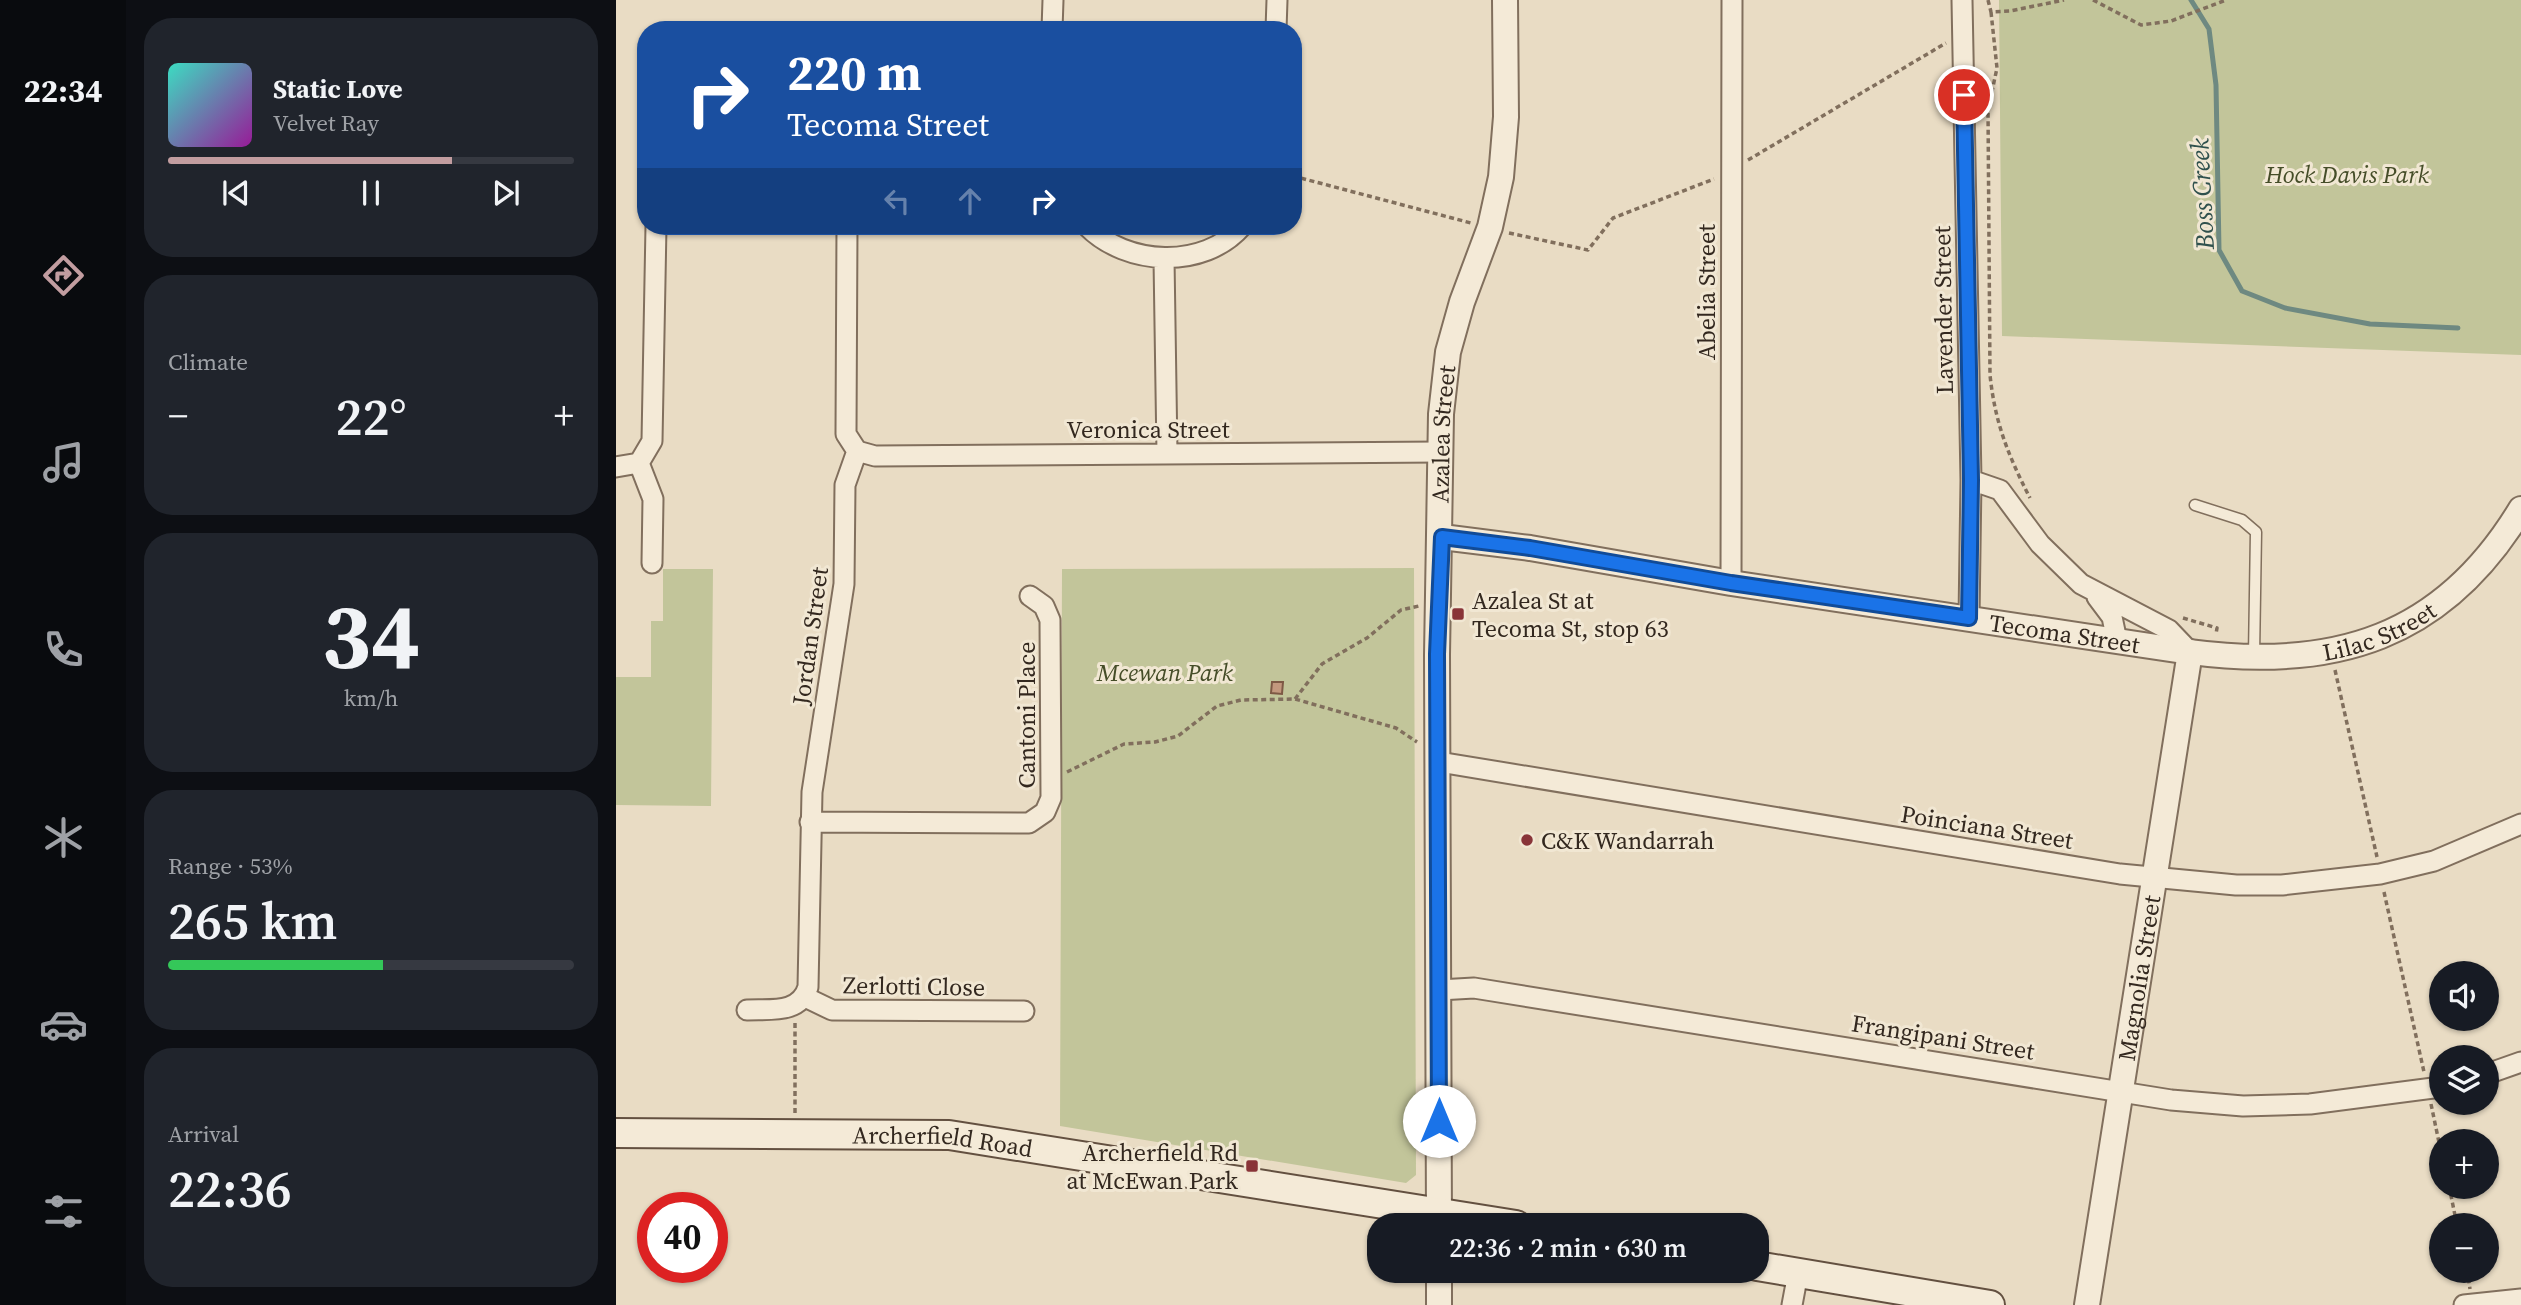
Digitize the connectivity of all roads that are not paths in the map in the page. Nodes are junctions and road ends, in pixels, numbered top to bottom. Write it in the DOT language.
graph roads {
  1 [pos="1053,0"];
  2 [pos="1277,0"];
  3 [pos="1505,0"];
  4 [pos="1732,0"];
  5 [pos="1962,0"];
  6 [pos="1052,21"];
  7 [pos="1276,21"];
  8 [pos="656,235"];
  9 [pos="847,235"];
  10 [pos="1097,235"];
  11 [pos="1234,235"];
  12 [pos="1164,259"];
  13 [pos="858,451"];
  14 [pos="1440,452"];
  15 [pos="1167,454"];
  16 [pos="639,463"];
  17 [pos="616,467"];
  18 [pos="1971,480"];
  19 [pos="2195,505"];
  20 [pos="2521,509"];
  21 [pos="1442,537"];
  22 [pos="652,563"];
  23 [pos="1731,583"];
  24 [pos="2094,594"];
  25 [pos="1030,596"];
  26 [pos="1969,618"];
  27 [pos="2117,641"];
  28 [pos="2190,652"];
  29 [pos="2254,657"];
  30 [pos="1439,762"];
  31 [pos="810,822"];
  32 [pos="2521,824"];
  33 [pos="2155,877"];
  34 [pos="1439,990"];
  35 [pos="801,1001"];
  36 [pos="747,1010"];
  37 [pos="1024,1012"];
  38 [pos="2521,1062"];
  39 [pos="2499,1070"];
  40 [pos="2429,1089"];
  41 [pos="2122,1091"];
  42 [pos="616,1133"];
  43 [pos="1404,1213"];
  44 [pos="1439,1213"];
  45 [pos="1769,1268"];
  46 [pos="1798,1273"];
  47 [pos="1439,1283"];
  48 [pos="2520,1302"];
  49 [pos="1439,1305"];
  50 [pos="1792,1305"];
  51 [pos="1990,1305"];
  52 [pos="2087,1305"];
  53 [pos="2464,1305"];
  1 -- 6 [label="street"];
  2 -- 7 [label="street"];
  3 -- 14 [label="street, Azalea Street"];
  4 -- 23 [label="street, Abelia Street"];
  5 -- 18 [label="street, Lavender Street"];
  8 -- 16 [label="street"];
  9 -- 13 [label="street"];
  10 -- 12 [label="street"];
  11 -- 12 [label="street"];
  12 -- 15 [label="street"];
  13 -- 15 [label="street, Veronica Street"];
  13 -- 31 [label="street, Jordan Street"];
  14 -- 15 [label="street, Veronica Street"];
  14 -- 21 [label="street, Azalea Street"];
  16 -- 17 [label="street"];
  16 -- 22 [label="street"];
  18 -- 24 [label="street"];
  18 -- 26 [label="street, Lavender Street"];
  19 -- 29 [label="lane"];
  20 -- 29 [label="street, Lilac Street"];
  21 -- 23 [label="street, Tecoma Street"];
  21 -- 30 [label="street, Azalea Street"];
  23 -- 26 [label="street, Tecoma Street"];
  24 -- 27 [label="street"];
  24 -- 28 [label="street"];
  25 -- 31 [label="street, Cantoni Place"];
  26 -- 27 [label="street, Tecoma Street"];
  27 -- 28 [label="street, Tecoma Street"];
  28 -- 29 [label="street, Lilac Street"];
  28 -- 33 [label="street, Magnolia Street"];
  30 -- 33 [label="street, Poinciana Street"];
  30 -- 34 [label="street, Azalea Street"];
  31 -- 35 [label="street, Jordan Street"];
  32 -- 33 [label="street, Poinciana Street"];
  33 -- 41 [label="street, Magnolia Street"];
  34 -- 41 [label="street, Frangipani Street"];
  34 -- 44 [label="street, Azalea Street"];
  35 -- 36 [label="street"];
  35 -- 37 [label="street, Zerlotti Close"];
  38 -- 39 [label="street"];
  40 -- 41 [label="street, Frangipani Street"];
  41 -- 52 [label="street, Magnolia Street"];
  42 -- 43 [label="main road, Archerfield Road"];
  45 -- 46 [label="main road"];
  46 -- 50 [label="street"];
  46 -- 51 [label="main road"];
  47 -- 49 [label="street"];
  48 -- 53 [label="street"];
}
